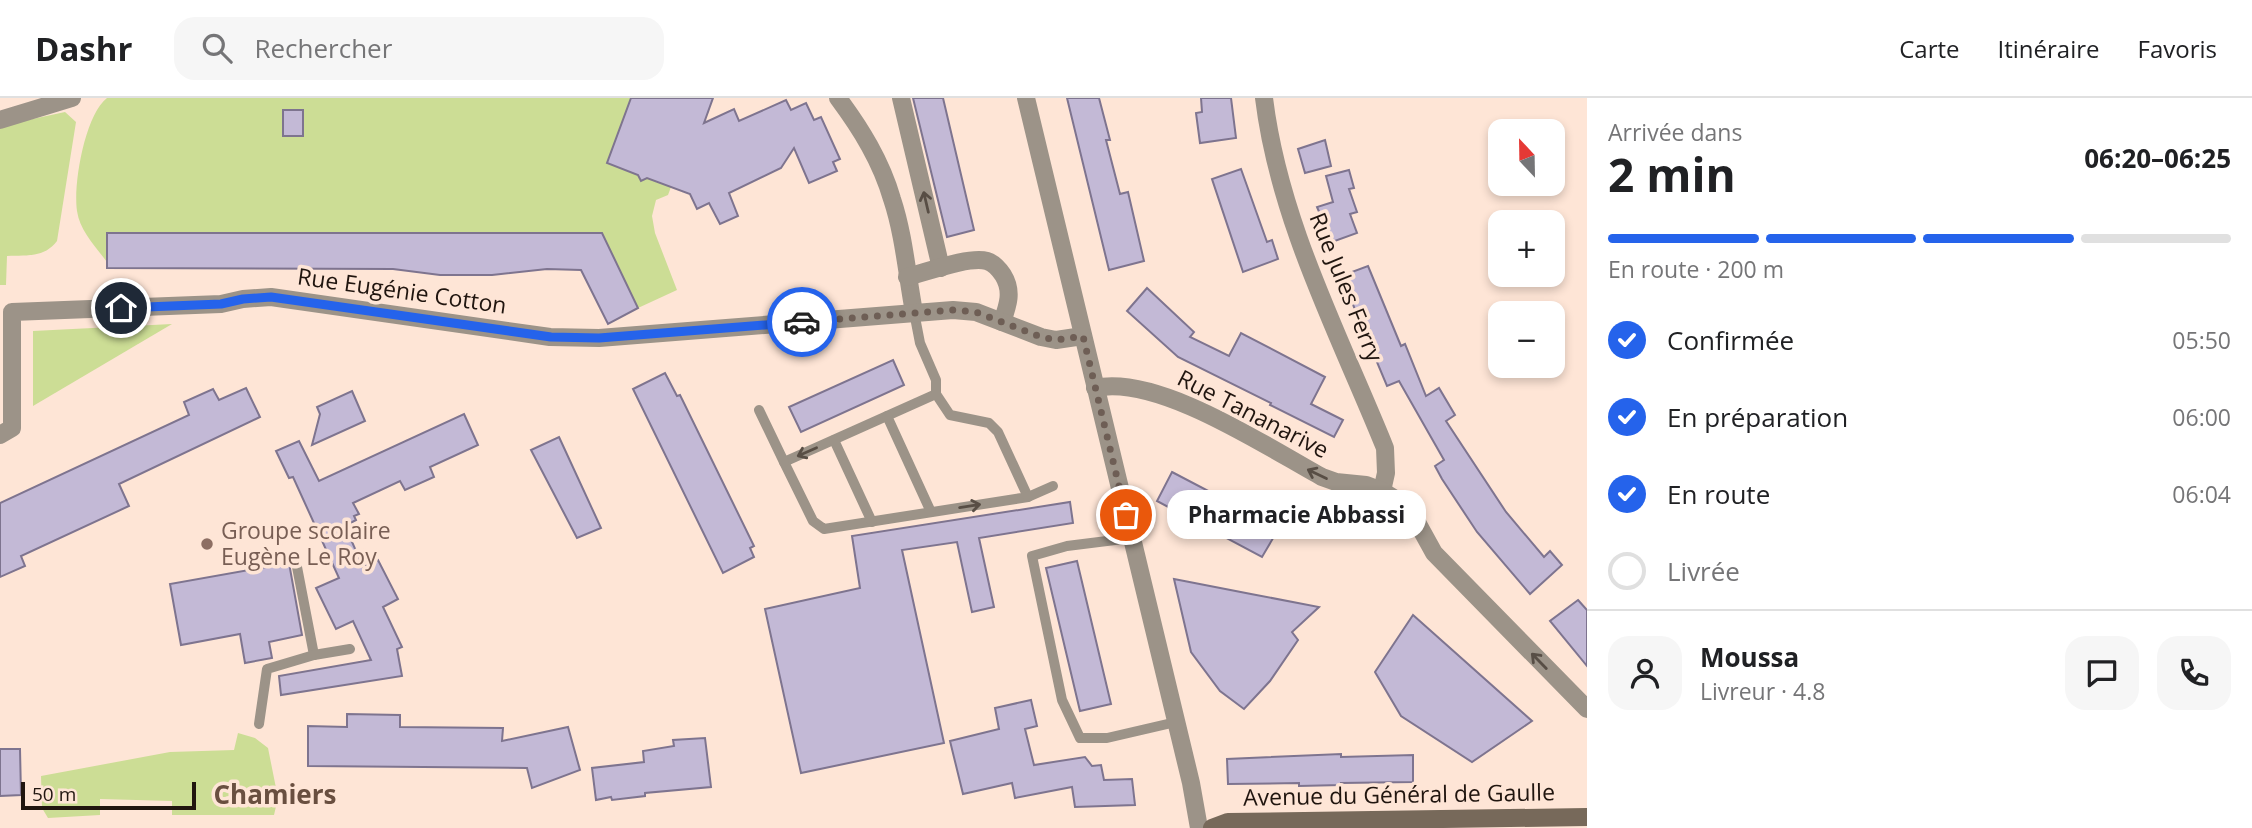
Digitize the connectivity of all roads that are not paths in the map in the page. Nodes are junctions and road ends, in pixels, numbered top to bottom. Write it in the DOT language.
graph roads {
  1 [pos="72,98"];
  2 [pos="838,98"];
  3 [pos="901,98"];
  4 [pos="1027,98"];
  5 [pos="1264,98"];
  6 [pos="0,120"];
  7 [pos="941,268"];
  8 [pos="907,277"];
  9 [pos="914,312"];
  10 [pos="1002,322"];
  11 [pos="1083,336"];
  12 [pos="1095,388"];
  13 [pos="936,394"];
  14 [pos="759,410"];
  15 [pos="887,416"];
  16 [pos="0,435"];
  17 [pos="834,440"];
  18 [pos="784,463"];
  19 [pos="1053,486"];
  20 [pos="1382,491"];
  21 [pos="1028,497"];
  22 [pos="931,512"];
  23 [pos="872,522"];
  24 [pos="1131,538"];
  25 [pos="297,567"];
  26 [pos="350,649"];
  27 [pos="314,655"];
  28 [pos="1587,709"];
  29 [pos="1176,722"];
  30 [pos="259,724"];
  31 [pos="1587,817"];
  32 [pos="1199,828"];
  33 [pos="1212,828"];
  1 -- 6 [label="street"];
  2 -- 8 [label="street"];
  7 -- 3 [label="street, one-way"];
  4 -- 11 [label="street"];
  5 -- 20 [label="street, Rue Jules Ferry"];
  7 -- 8 [label="street"];
  7 -- 10 [label="street"];
  8 -- 9 [label="street"];
  9 -- 10 [label="street"];
  9 -- 13 [label="lane"];
  9 -- 16 [label="street, Rue Eugénie Cotton"];
  10 -- 11 [label="street"];
  11 -- 12 [label="street"];
  20 -- 12 [label="street, Rue Tananarive, one-way"];
  12 -- 24 [label="street"];
  13 -- 15 [label="lane"];
  13 -- 21 [label="lane"];
  14 -- 18 [label="lane"];
  15 -- 17 [label="lane"];
  15 -- 22 [label="lane"];
  17 -- 18 [label="lane, one-way"];
  17 -- 23 [label="lane"];
  18 -- 23 [label="lane"];
  19 -- 21 [label="lane"];
  28 -- 20 [label="street, Rue Tananarive, one-way"];
  22 -- 21 [label="lane, one-way"];
  22 -- 23 [label="lane"];
  24 -- 29 [label="street"];
  24 -- 29 [label="lane"];
  25 -- 27 [label="lane"];
  26 -- 27 [label="lane"];
  27 -- 30 [label="lane"];
  29 -- 32 [label="street"];
  31 -- 33 [label="main road, Avenue du Général de Gaulle"];
}
